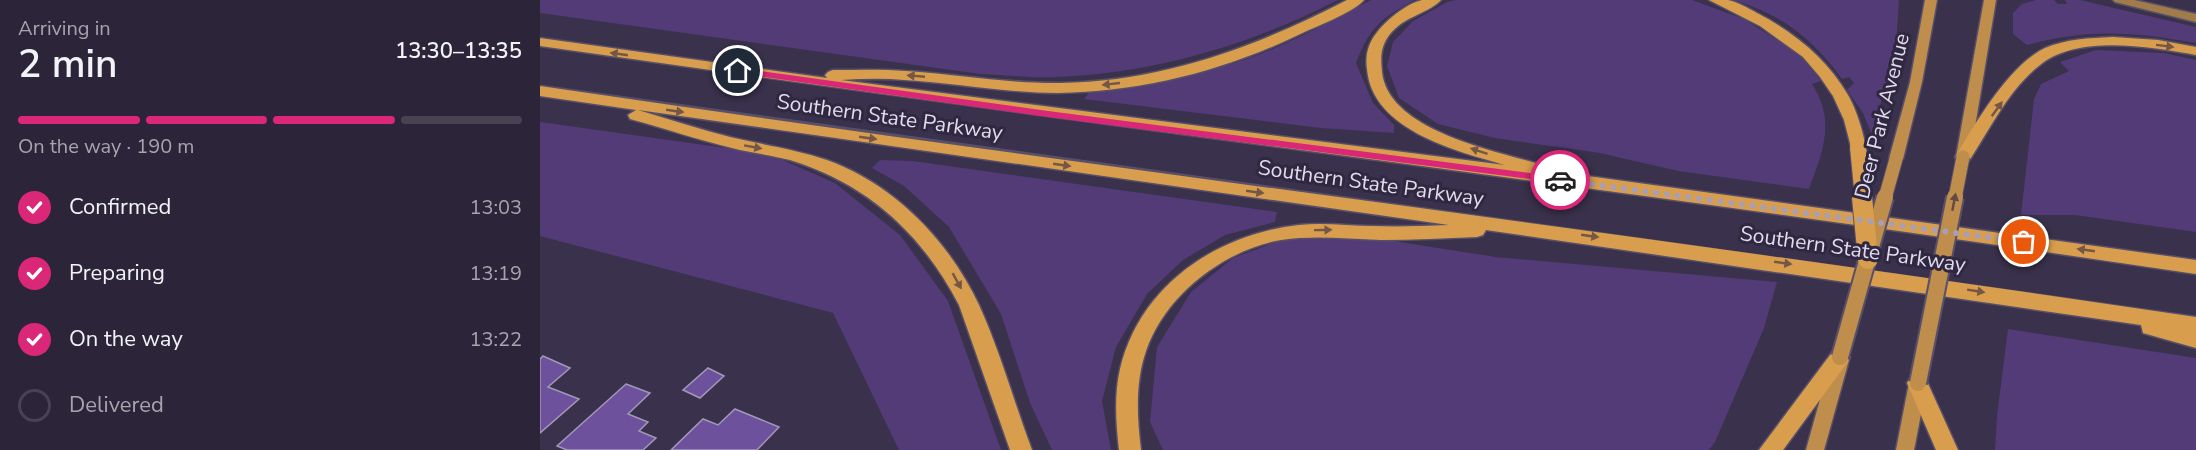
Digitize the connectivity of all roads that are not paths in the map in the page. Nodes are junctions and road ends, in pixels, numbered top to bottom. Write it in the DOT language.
graph roads {
  1 [pos="1357,0"];
  2 [pos="1434,0"];
  3 [pos="1716,0"];
  4 [pos="1931,0"];
  5 [pos="1990,0"];
  6 [pos="2119,0"];
  7 [pos="2196,18"];
  8 [pos="540,42"];
  9 [pos="2196,51"];
  10 [pos="760,74"];
  11 [pos="540,92"];
  12 [pos="576,97"];
  13 [pos="1963,157"];
  14 [pos="1574,182"];
  15 [pos="1532,228"];
  16 [pos="1868,259"];
  17 [pos="2144,259"];
  18 [pos="2196,259"];
  19 [pos="2196,267"];
  20 [pos="2064,304"];
  21 [pos="2196,325"];
  22 [pos="2196,340"];
  23 [pos="1840,357"];
  24 [pos="1918,383"];
  25 [pos="1022,450"];
  26 [pos="1130,450"];
  27 [pos="1770,450"];
  28 [pos="1815,450"];
  29 [pos="1905,450"];
  30 [pos="1947,450"];
  1 -- 10 [label="highway, one-way"];
  14 -- 2 [label="highway, one-way"];
  3 -- 16 [label="highway, bridge"];
  4 -- 16 [label="main road, Deer Park Avenue, bridge"];
  5 -- 13 [label="main road"];
  6 -- 7 [label="street"];
  10 -- 8 [label="highway, Southern State Parkway, one-way"];
  13 -- 9 [label="highway, one-way"];
  10 -- 14 [label="highway, Southern State Parkway"];
  11 -- 12 [label="highway, Southern State Parkway"];
  12 -- 15 [label="highway, Southern State Parkway, one-way"];
  12 -- 25 [label="highway, one-way"];
  24 -- 13 [label="main road, one-way, bridge"];
  17 -- 14 [label="highway, Southern State Parkway, one-way"];
  15 -- 20 [label="highway, Southern State Parkway, one-way"];
  26 -- 15 [label="highway, one-way"];
  16 -- 23 [label="main road, Deer Park Avenue, bridge"];
  17 -- 18 [label="highway"];
  17 -- 19 [label="highway, Southern State Parkway"];
  20 -- 21 [label="highway, Southern State Parkway"];
  20 -- 22 [label="highway"];
  23 -- 27 [label="highway"];
  23 -- 28 [label="main road, Deer Park Avenue"];
  24 -- 29 [label="main road"];
  24 -- 30 [label="highway"];
}
